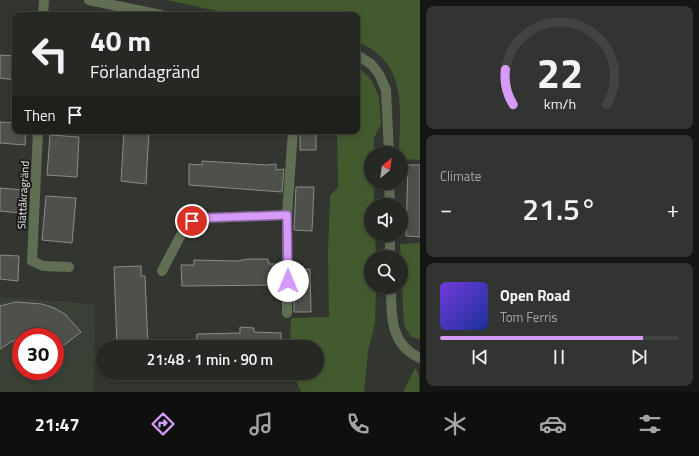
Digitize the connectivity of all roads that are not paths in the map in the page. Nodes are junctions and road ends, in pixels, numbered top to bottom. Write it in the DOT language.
graph roads {
  1 [pos="44,0"];
  2 [pos="89,0"];
  3 [pos="43,12"];
  4 [pos="147,12"];
  5 [pos="360,57"];
  6 [pos="38,134"];
  7 [pos="293,134"];
  8 [pos="389,146"];
  9 [pos="287,215"];
  10 [pos="69,267"];
  11 [pos="162,271"];
  12 [pos="391,294"];
  13 [pos="287,313"];
  14 [pos="420,358"];
  1 -- 3 [label="street"];
  2 -- 4 [label="street"];
  5 -- 8 [label="street"];
  6 -- 10 [label="street, Slättåkragränd"];
  7 -- 9 [label="street"];
  9 -- 11 [label="street"];
  9 -- 13 [label="street"];
  12 -- 14 [label="street"];
}
